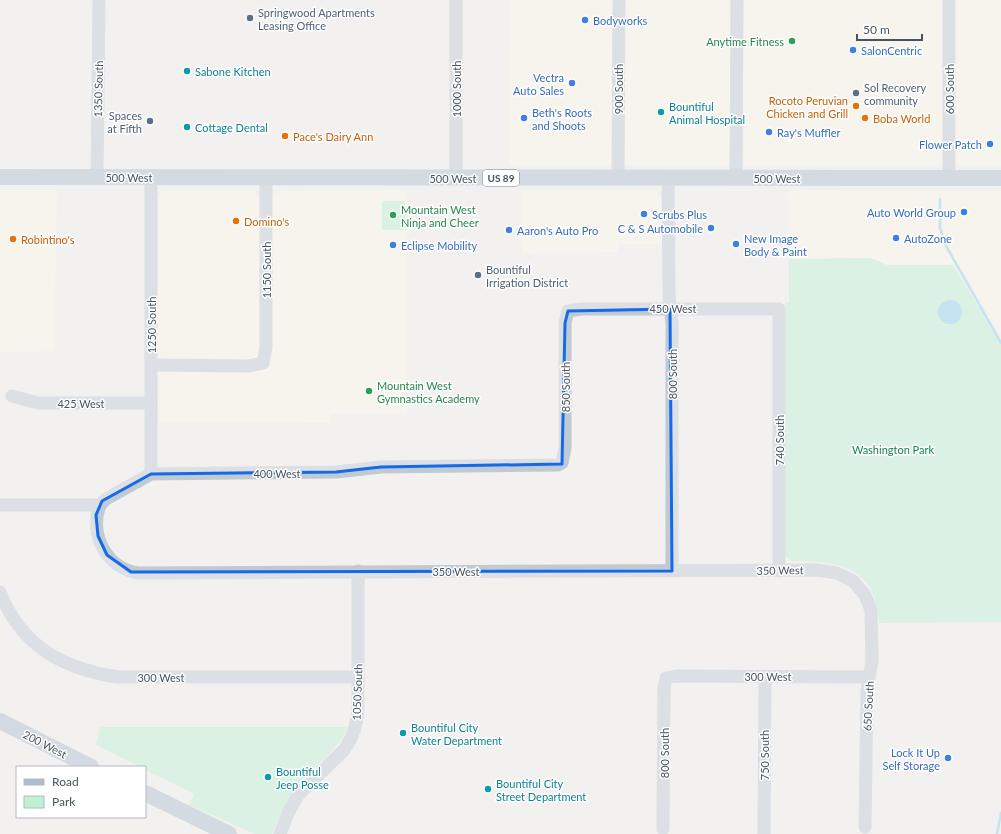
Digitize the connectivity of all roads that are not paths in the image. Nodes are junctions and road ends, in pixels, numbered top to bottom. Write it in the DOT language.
graph roads {
  1 [pos="98,0"];
  2 [pos="456,0"];
  3 [pos="619,0"];
  4 [pos="737,0"];
  5 [pos="949,0"];
  6 [pos="0,177"];
  7 [pos="96,177"];
  8 [pos="151,177"];
  9 [pos="266,177"];
  10 [pos="456,178"];
  11 [pos="618,178"];
  12 [pos="668,178"];
  13 [pos="736,178"];
  14 [pos="949,178"];
  15 [pos="1001,178"];
  16 [pos="670,308"];
  17 [pos="779,309"];
  18 [pos="568,311"];
  19 [pos="151,365"];
  20 [pos="12,396"];
  21 [pos="151,403"];
  22 [pos="562,463"];
  23 [pos="151,474"];
  24 [pos="0,505"];
  25 [pos="100,505"];
  26 [pos="358,571"];
  27 [pos="672,571"];
  28 [pos="779,571"];
  29 [pos="860,588"];
  30 [pos="0,592"];
  31 [pos="765,676"];
  32 [pos="358,677"];
  33 [pos="869,677"];
  34 [pos="666,678"];
  35 [pos="0,721"];
  36 [pos="89,766"];
  37 [pos="146,793"];
  38 [pos="865,827"];
  39 [pos="663,829"];
  40 [pos="229,834"];
  41 [pos="280,834"];
  42 [pos="764,834"];
  1 -- 7 [label="street, 1350 South"];
  2 -- 10 [label="street, 1000 South"];
  3 -- 11 [label="street, 900 South"];
  4 -- 13 [label="street"];
  5 -- 14 [label="street, 600 South"];
  6 -- 7 [label="main road, 500 West / US 89"];
  7 -- 8 [label="main road, 500 West / US 89"];
  8 -- 9 [label="main road, 500 West / US 89"];
  8 -- 19 [label="street, 1250 South"];
  9 -- 10 [label="main road, 500 West / US 89"];
  9 -- 19 [label="street, 1150 South"];
  10 -- 11 [label="main road, 500 West / US 89"];
  11 -- 12 [label="main road, 500 West / US 89"];
  12 -- 13 [label="main road, 500 West / US 89"];
  12 -- 16 [label="street, 800 South"];
  13 -- 14 [label="main road, 500 West / US 89"];
  14 -- 15 [label="main road, 500 West / US 89"];
  16 -- 17 [label="street, 450 West"];
  16 -- 18 [label="street, 450 West"];
  16 -- 27 [label="street, 800 South"];
  17 -- 28 [label="street, 740 South"];
  18 -- 22 [label="street, 850 South"];
  19 -- 21 [label="street, 1250 South"];
  20 -- 21 [label="street, 425 West"];
  21 -- 23 [label="street, 1250 South"];
  22 -- 23 [label="street, 400 West"];
  23 -- 25 [label="street, 400 West"];
  24 -- 25 [label="street"];
  25 -- 26 [label="street, 350 West"];
  26 -- 27 [label="street, 350 West"];
  26 -- 32 [label="street, 1050 South"];
  27 -- 28 [label="street, 350 West"];
  28 -- 29 [label="street, 350 West"];
  29 -- 33 [label="street, 650 South"];
  30 -- 32 [label="street, 300 West"];
  31 -- 33 [label="street, 300 West"];
  31 -- 34 [label="street, 300 West"];
  31 -- 42 [label="street, 750 South"];
  32 -- 41 [label="street, 1050 South"];
  33 -- 38 [label="street, 650 South"];
  34 -- 39 [label="street, 800 South"];
  35 -- 36 [label="main road, 200 West"];
  37 -- 40 [label="main road"];
}
